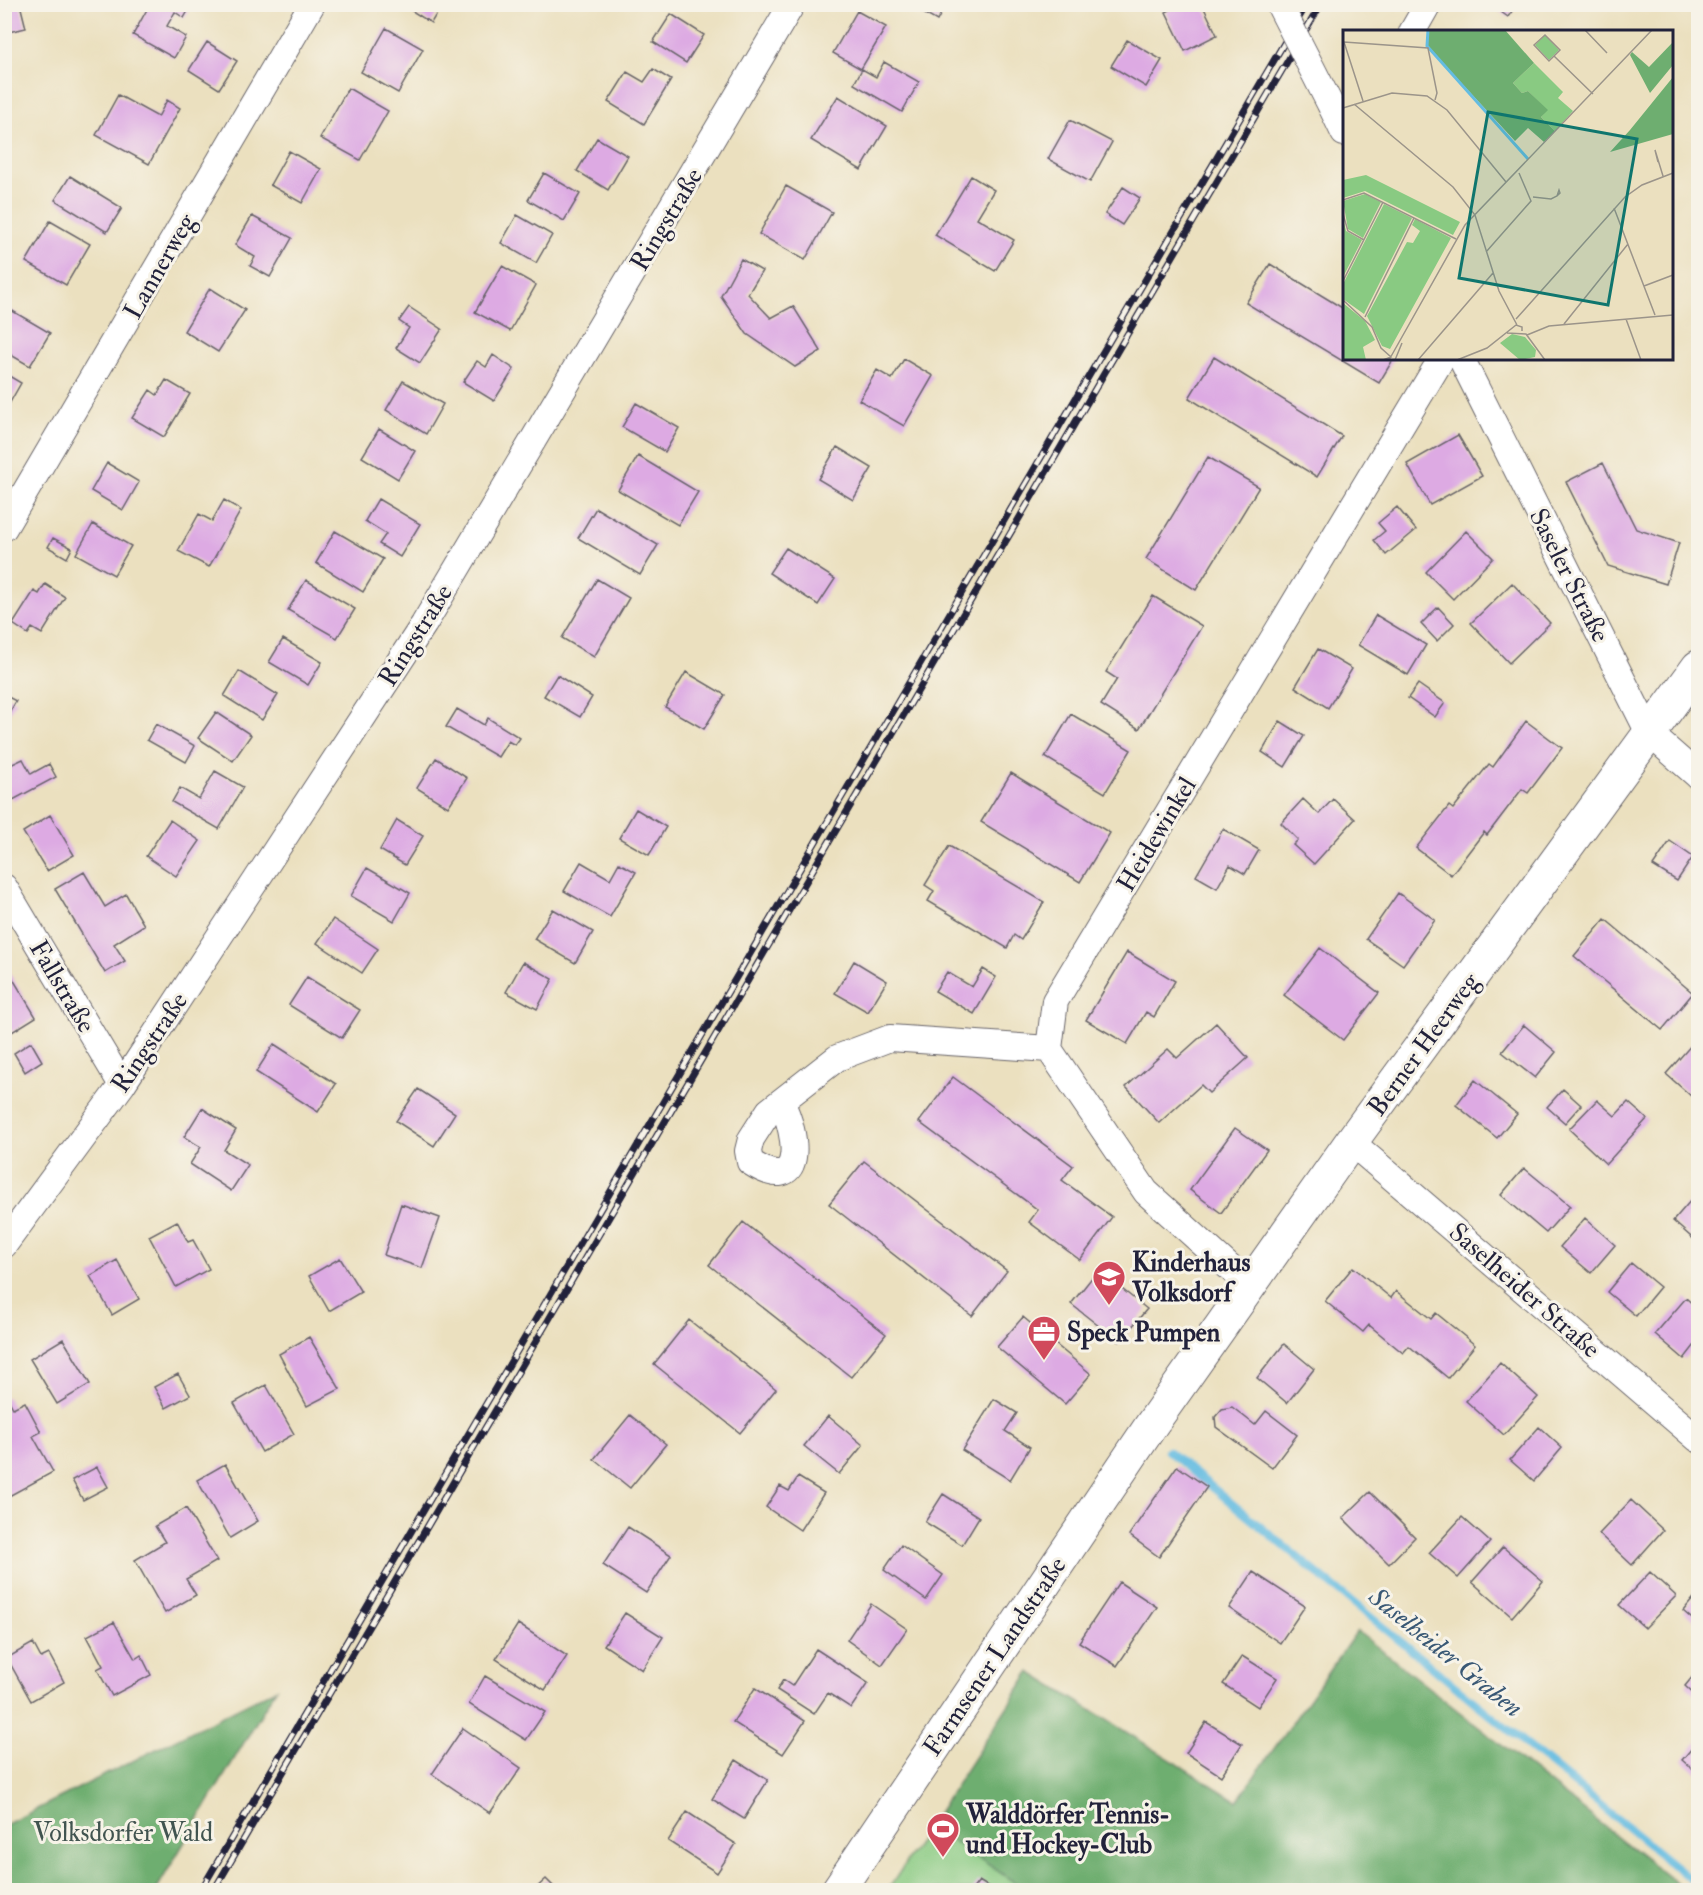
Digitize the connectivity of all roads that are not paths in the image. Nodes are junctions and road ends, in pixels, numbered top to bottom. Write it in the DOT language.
graph roads {
  1 [pos="312,4"];
  2 [pos="792,4"];
  3 [pos="1279,4"];
  4 [pos="1428,4"];
  5 [pos="1413,30"];
  6 [pos="1341,124"];
  7 [pos="1441,360"];
  8 [pos="1462,360"];
  9 [pos="4,528"];
  10 [pos="1698,668"];
  11 [pos="1649,733"];
  12 [pos="1698,776"];
  13 [pos="4,887"];
  14 [pos="1049,1049"];
  15 [pos="122,1085"];
  16 [pos="781,1102"];
  17 [pos="1352,1142"];
  18 [pos="4,1245"];
  19 [pos="1250,1286"];
  20 [pos="1152,1424"];
  21 [pos="1698,1439"];
  22 [pos="838,1890"];
  1 -- 9 [label="street, Lannerweg"];
  2 -- 15 [label="street, Ringstraße"];
  3 -- 6 [label="street, bridge"];
  4 -- 5 [label="street"];
  7 -- 14 [label="street, Heidewinkel"];
  8 -- 11 [label="street, Saseler Straße"];
  10 -- 11 [label="main road, Berner Heerweg"];
  11 -- 12 [label="street, Saseler Straße"];
  11 -- 17 [label="main road, Berner Heerweg"];
  13 -- 15 [label="street, Fallstraße"];
  14 -- 16 [label="street"];
  14 -- 19 [label="street"];
  15 -- 18 [label="street, Ringstraße"];
  17 -- 19 [label="main road, Berner Heerweg"];
  17 -- 21 [label="street, Saselheider Straße"];
  19 -- 20 [label="main road, Berner Heerweg"];
  20 -- 22 [label="main road, Farmsener Landstraße"];
}
